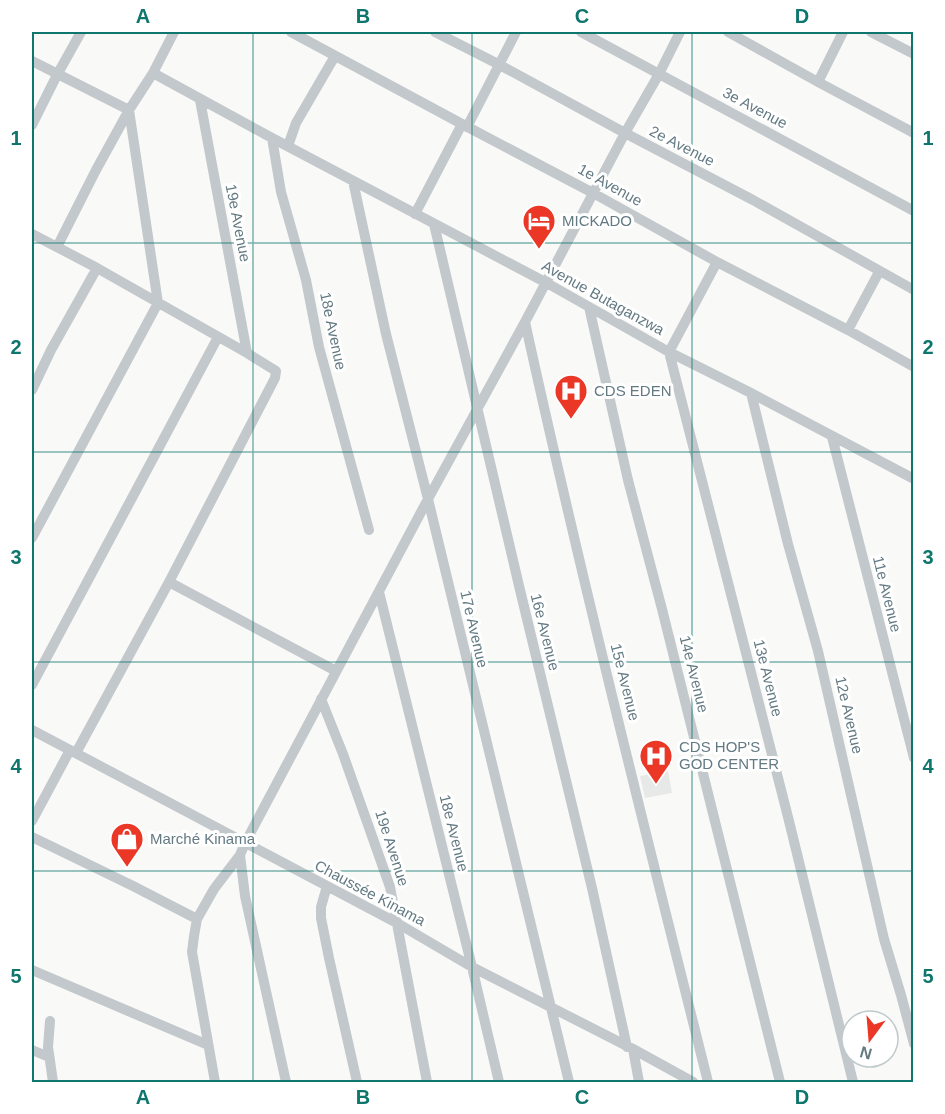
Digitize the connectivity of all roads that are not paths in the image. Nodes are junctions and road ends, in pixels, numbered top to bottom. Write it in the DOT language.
graph roads {
  1 [pos="81,32"];
  2 [pos="174,32"];
  3 [pos="291,32"];
  4 [pos="435,32"];
  5 [pos="516,32"];
  6 [pos="582,32"];
  7 [pos="680,32"];
  8 [pos="728,32"];
  9 [pos="843,32"];
  10 [pos="871,32"];
  11 [pos="914,54"];
  12 [pos="335,56"];
  13 [pos="32,61"];
  14 [pos="498,64"];
  15 [pos="153,73"];
  16 [pos="659,74"];
  17 [pos="57,75"];
  18 [pos="818,82"];
  19 [pos="200,100"];
  20 [pos="129,110"];
  21 [pos="32,125"];
  22 [pos="464,125"];
  23 [pos="625,133"];
  24 [pos="914,133"];
  25 [pos="272,138"];
  26 [pos="288,146"];
  27 [pos="352,181"];
  28 [pos="593,193"];
  29 [pos="914,211"];
  30 [pos="415,214"];
  31 [pos="434,224"];
  32 [pos="33,238"];
  33 [pos="57,247"];
  34 [pos="717,262"];
  35 [pos="97,268"];
  36 [pos="879,272"];
  37 [pos="545,282"];
  38 [pos="914,290"];
  39 [pos="158,303"];
  40 [pos="589,307"];
  41 [pos="525,322"];
  42 [pos="848,330"];
  43 [pos="218,337"];
  44 [pos="247,352"];
  45 [pos="669,352"];
  46 [pos="914,367"];
  47 [pos="32,390"];
  48 [pos="751,393"];
  49 [pos="477,409"];
  50 [pos="832,437"];
  51 [pos="914,479"];
  52 [pos="428,499"];
  53 [pos="369,530"];
  54 [pos="32,538"];
  55 [pos="169,582"];
  56 [pos="379,592"];
  57 [pos="336,671"];
  58 [pos="32,685"];
  59 [pos="321,699"];
  60 [pos="32,730"];
  61 [pos="73,752"];
  62 [pos="914,758"];
  63 [pos="32,821"];
  64 [pos="32,837"];
  65 [pos="245,843"];
  66 [pos="240,855"];
  67 [pos="327,886"];
  68 [pos="197,919"];
  69 [pos="397,923"];
  70 [pos="472,967"];
  71 [pos="32,970"];
  72 [pos="552,1008"];
  73 [pos="50,1021"];
  74 [pos="914,1044"];
  75 [pos="208,1045"];
  76 [pos="630,1048"];
  77 [pos="32,1050"];
  78 [pos="49,1057"];
  79 [pos="53,1083"];
  80 [pos="215,1083"];
  81 [pos="286,1083"];
  82 [pos="357,1083"];
  83 [pos="427,1083"];
  84 [pos="499,1083"];
  85 [pos="569,1083"];
  86 [pos="639,1083"];
  87 [pos="693,1083"];
  88 [pos="708,1083"];
  89 [pos="780,1083"];
  90 [pos="853,1083"];
  1 -- 17 [label="street"];
  2 -- 15 [label="street"];
  3 -- 12 [label="street, 1e Avenue"];
  4 -- 14 [label="street, 2e Avenue"];
  5 -- 14 [label="street"];
  6 -- 16 [label="street, 3e Avenue"];
  7 -- 16 [label="street"];
  8 -- 18 [label="street"];
  9 -- 18 [label="street"];
  10 -- 11 [label="street"];
  12 -- 22 [label="street, 1e Avenue"];
  12 -- 26 [label="street"];
  13 -- 17 [label="street"];
  14 -- 22 [label="street"];
  14 -- 23 [label="street, 2e Avenue"];
  15 -- 19 [label="street, Avenue Butaganzwa"];
  15 -- 20 [label="street"];
  16 -- 23 [label="street"];
  16 -- 29 [label="street, 3e Avenue"];
  17 -- 20 [label="street"];
  17 -- 21 [label="street"];
  18 -- 24 [label="street"];
  19 -- 25 [label="street, Avenue Butaganzwa"];
  19 -- 44 [label="street, 19e Avenue"];
  20 -- 33 [label="street"];
  20 -- 39 [label="street"];
  22 -- 28 [label="street, 1e Avenue"];
  22 -- 30 [label="street"];
  23 -- 28 [label="street"];
  23 -- 36 [label="street, 2e Avenue"];
  25 -- 26 [label="street, Avenue Butaganzwa"];
  25 -- 53 [label="street, 18e Avenue"];
  26 -- 27 [label="street, Avenue Butaganzwa"];
  27 -- 30 [label="street, Avenue Butaganzwa"];
  27 -- 52 [label="street, 17e Avenue"];
  28 -- 34 [label="street, 1e Avenue"];
  28 -- 37 [label="street"];
  30 -- 31 [label="street, Avenue Butaganzwa"];
  31 -- 37 [label="street, Avenue Butaganzwa"];
  31 -- 49 [label="street, 16e Avenue"];
  32 -- 33 [label="street"];
  33 -- 35 [label="street"];
  34 -- 42 [label="street, 1e Avenue"];
  34 -- 45 [label="street"];
  35 -- 39 [label="street"];
  35 -- 47 [label="street"];
  36 -- 38 [label="street, 2e Avenue"];
  36 -- 42 [label="street"];
  37 -- 40 [label="street, Avenue Butaganzwa"];
  37 -- 41 [label="street"];
  39 -- 43 [label="street"];
  39 -- 54 [label="street"];
  40 -- 45 [label="street, Avenue Butaganzwa"];
  40 -- 89 [label="street, 14e Avenue"];
  41 -- 49 [label="street"];
  41 -- 88 [label="street, 15e Avenue"];
  42 -- 46 [label="street, 1e Avenue"];
  43 -- 44 [label="street"];
  43 -- 58 [label="street"];
  44 -- 55 [label="street"];
  45 -- 48 [label="street, Avenue Butaganzwa"];
  45 -- 90 [label="street, 13e Avenue"];
  48 -- 50 [label="street, Avenue Butaganzwa"];
  48 -- 74 [label="street, 12e Avenue"];
  49 -- 52 [label="street"];
  49 -- 76 [label="street, 16e Avenue"];
  50 -- 51 [label="street, Avenue Butaganzwa"];
  50 -- 62 [label="street, 11e Avenue"];
  52 -- 56 [label="street"];
  52 -- 72 [label="street, 17e Avenue"];
  55 -- 57 [label="street"];
  55 -- 61 [label="street"];
  56 -- 57 [label="street"];
  56 -- 70 [label="street, 18e Avenue"];
  57 -- 59 [label="street"];
  59 -- 65 [label="street"];
  59 -- 69 [label="street, 19e Avenue"];
  60 -- 61 [label="street, Chaussée Kinama"];
  61 -- 63 [label="street"];
  61 -- 65 [label="street, Chaussée Kinama"];
  64 -- 68 [label="street"];
  65 -- 66 [label="street"];
  65 -- 67 [label="street, Chaussée Kinama"];
  66 -- 68 [label="street"];
  66 -- 81 [label="street"];
  67 -- 69 [label="street, Chaussée Kinama"];
  67 -- 82 [label="street"];
  68 -- 75 [label="street"];
  69 -- 70 [label="street, Chaussée Kinama"];
  69 -- 83 [label="street, 19e Avenue"];
  70 -- 72 [label="street, Chaussée Kinama"];
  70 -- 84 [label="street, 18e Avenue"];
  71 -- 75 [label="street"];
  72 -- 76 [label="street, Chaussée Kinama"];
  72 -- 85 [label="street, 17e Avenue"];
  73 -- 78 [label="street"];
  75 -- 80 [label="street"];
  76 -- 86 [label="street, 16e Avenue"];
  76 -- 87 [label="street, Chaussée Kinama"];
  77 -- 78 [label="street"];
  78 -- 79 [label="street"];
}
